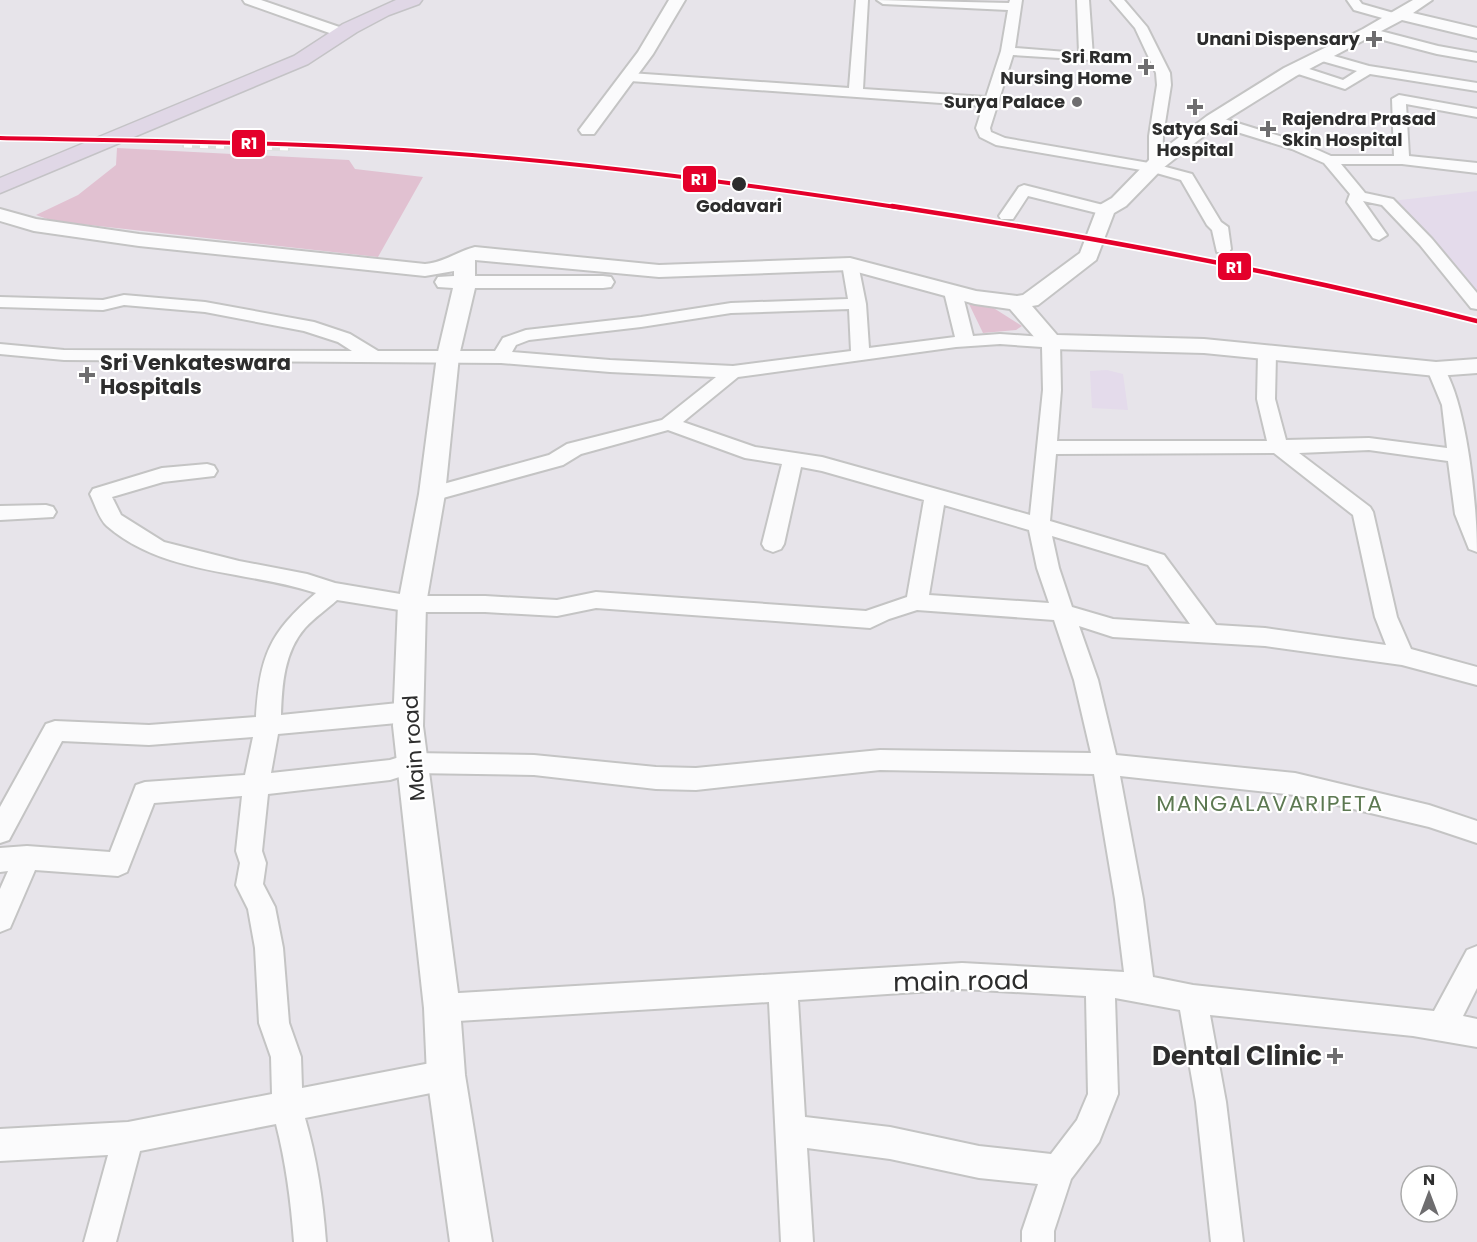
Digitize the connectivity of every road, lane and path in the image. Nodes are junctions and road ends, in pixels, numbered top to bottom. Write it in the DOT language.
graph roads {
  1 [pos="249,0"];
  2 [pos="413,0"];
  3 [pos="677,0"];
  4 [pos="862,0"];
  5 [pos="883,0"];
  6 [pos="1083,0"];
  7 [pos="1117,0"];
  8 [pos="1353,0"];
  9 [pos="1424,0"];
  10 [pos="1016,4"];
  11 [pos="1396,15"];
  12 [pos="1458,30"];
  13 [pos="1370,32"];
  14 [pos="343,33"];
  15 [pos="1477,33"];
  16 [pos="1008,51"];
  17 [pos="1320,56"];
  18 [pos="1472,56"];
  19 [pos="1297,69"];
  20 [pos="1368,70"];
  21 [pos="630,77"];
  22 [pos="1404,77"];
  23 [pos="1477,87"];
  24 [pos="856,92"];
  25 [pos="1399,99"];
  26 [pos="991,102"];
  27 [pos="1477,113"];
  28 [pos="1214,120"];
  29 [pos="588,130"];
  30 [pos="1329,160"];
  31 [pos="1402,160"];
  32 [pos="1155,166"];
  33 [pos="1477,168"];
  34 [pos="0,186"];
  35 [pos="1358,193"];
  36 [pos="0,215"];
  37 [pos="1007,216"];
  38 [pos="1102,219"];
  39 [pos="0,231"];
  40 [pos="1379,235"];
  41 [pos="1223,249"];
  42 [pos="464,270"];
  43 [pos="850,270"];
  44 [pos="953,292"];
  45 [pos="0,302"];
  46 [pos="1017,303"];
  47 [pos="857,304"];
  48 [pos="1477,304"];
  49 [pos="965,341"];
  50 [pos="1052,342"];
  51 [pos="0,350"];
  52 [pos="860,353"];
  53 [pos="1267,354"];
  54 [pos="372,356"];
  55 [pos="448,356"];
  56 [pos="501,357"];
  57 [pos="1477,366"];
  58 [pos="1436,369"];
  59 [pos="733,372"];
  60 [pos="669,424"];
  61 [pos="1278,447"];
  62 [pos="1045,448"];
  63 [pos="1458,456"];
  64 [pos="793,458"];
  65 [pos="207,471"];
  66 [pos="432,494"];
  67 [pos="936,498"];
  68 [pos="46,512"];
  69 [pos="0,513"];
  70 [pos="1039,525"];
  71 [pos="773,544"];
  72 [pos="1477,544"];
  73 [pos="333,591"];
  74 [pos="917,602"];
  75 [pos="412,604"];
  76 [pos="1062,612"];
  77 [pos="1209,633"];
  78 [pos="1402,656"];
  79 [pos="1477,676"];
  80 [pos="408,712"];
  81 [pos="268,725"];
  82 [pos="412,763"];
  83 [pos="1105,764"];
  84 [pos="256,783"];
  85 [pos="0,832"];
  86 [pos="1477,832"];
  87 [pos="27,858"];
  88 [pos="0,860"];
  89 [pos="0,919"];
  90 [pos="1477,959"];
  91 [pos="1100,983"];
  92 [pos="1140,988"];
  93 [pos="783,989"];
  94 [pos="1193,999"];
  95 [pos="442,1008"];
  96 [pos="1443,1026"];
  97 [pos="1477,1033"];
  98 [pos="446,1075"];
  99 [pos="286,1107"];
  100 [pos="790,1130"];
  101 [pos="128,1138"];
  102 [pos="0,1144"];
  103 [pos="1059,1170"];
  104 [pos="100,1242"];
  105 [pos="310,1242"];
  106 [pos="471,1242"];
  107 [pos="797,1242"];
  108 [pos="1038,1242"];
  109 [pos="1227,1242"];
  1 -- 14 [label="street"];
  2 -- 14 [label="main road"];
  3 -- 21 [label="street"];
  4 -- 24 [label="street"];
  5 -- 10 [label="street"];
  6 -- 16 [label="street"];
  7 -- 32 [label="street"];
  8 -- 11 [label="street"];
  9 -- 11 [label="street"];
  10 -- 16 [label="street"];
  11 -- 12 [label="street"];
  11 -- 13 [label="street"];
  12 -- 15 [label="street"];
  12 -- 18 [label="street"];
  13 -- 17 [label="street"];
  13 -- 18 [label="street"];
  14 -- 34 [label="main road"];
  16 -- 26 [label="street"];
  17 -- 19 [label="street"];
  17 -- 20 [label="street"];
  19 -- 20 [label="street"];
  19 -- 28 [label="street"];
  20 -- 22 [label="street"];
  21 -- 24 [label="street"];
  21 -- 29 [label="street"];
  22 -- 23 [label="street"];
  22 -- 25 [label="street"];
  24 -- 26 [label="street"];
  25 -- 27 [label="street"];
  25 -- 31 [label="street"];
  26 -- 32 [label="street"];
  28 -- 30 [label="street"];
  28 -- 32 [label="street"];
  30 -- 31 [label="street"];
  30 -- 35 [label="street"];
  31 -- 33 [label="street"];
  32 -- 38 [label="street"];
  32 -- 41 [label="street"];
  35 -- 40 [label="street"];
  35 -- 48 [label="street"];
  36 -- 42 [label="street"];
  37 -- 38 [label="street"];
  38 -- 46 [label="street"];
  39 -- 42 [label="street"];
  42 -- 43 [label="street"];
  42 -- 43 [label="street"];
  42 -- 55 [label="street, Main road"];
  43 -- 44 [label="street"];
  43 -- 47 [label="street"];
  44 -- 46 [label="street"];
  44 -- 49 [label="street"];
  45 -- 54 [label="street"];
  46 -- 50 [label="street"];
  47 -- 52 [label="street"];
  47 -- 56 [label="street"];
  49 -- 50 [label="street"];
  49 -- 52 [label="street"];
  50 -- 53 [label="street"];
  50 -- 62 [label="street"];
  51 -- 54 [label="street"];
  52 -- 59 [label="street"];
  53 -- 58 [label="street"];
  53 -- 61 [label="street"];
  54 -- 55 [label="street"];
  55 -- 56 [label="street"];
  55 -- 66 [label="street, Main road"];
  56 -- 59 [label="street"];
  57 -- 58 [label="street"];
  58 -- 63 [label="street"];
  59 -- 60 [label="street"];
  60 -- 64 [label="street"];
  60 -- 66 [label="street"];
  61 -- 62 [label="street"];
  61 -- 63 [label="street"];
  61 -- 78 [label="street"];
  62 -- 70 [label="street"];
  63 -- 72 [label="street"];
  64 -- 67 [label="street"];
  64 -- 71 [label="street"];
  65 -- 73 [label="street"];
  66 -- 75 [label="street, Main road"];
  67 -- 70 [label="street"];
  67 -- 74 [label="street"];
  68 -- 69 [label="street"];
  70 -- 76 [label="street"];
  70 -- 77 [label="street"];
  73 -- 75 [label="street"];
  73 -- 81 [label="street"];
  74 -- 75 [label="street"];
  74 -- 76 [label="street"];
  75 -- 80 [label="street, Main road"];
  76 -- 77 [label="street"];
  76 -- 83 [label="street"];
  77 -- 78 [label="street"];
  78 -- 79 [label="street"];
  80 -- 81 [label="street"];
  80 -- 82 [label="street, Main road"];
  81 -- 84 [label="street"];
  81 -- 85 [label="street"];
  82 -- 83 [label="street"];
  82 -- 84 [label="street"];
  82 -- 95 [label="street, Main road"];
  83 -- 86 [label="street"];
  83 -- 92 [label="street"];
  84 -- 87 [label="street"];
  84 -- 99 [label="street"];
  87 -- 88 [label="street"];
  87 -- 89 [label="street"];
  90 -- 96 [label="street"];
  91 -- 92 [label="street, main road"];
  91 -- 93 [label="street, main road"];
  91 -- 103 [label="street"];
  92 -- 94 [label="street, main road"];
  93 -- 95 [label="street, main road"];
  93 -- 100 [label="street"];
  94 -- 96 [label="street, main road"];
  94 -- 109 [label="street"];
  95 -- 98 [label="street, Main road"];
  96 -- 97 [label="street, main road"];
  98 -- 99 [label="street"];
  98 -- 106 [label="street, Main road"];
  99 -- 101 [label="street"];
  99 -- 105 [label="street"];
  100 -- 103 [label="street"];
  100 -- 107 [label="street"];
  101 -- 102 [label="street"];
  101 -- 104 [label="street"];
  103 -- 108 [label="street"];
}
